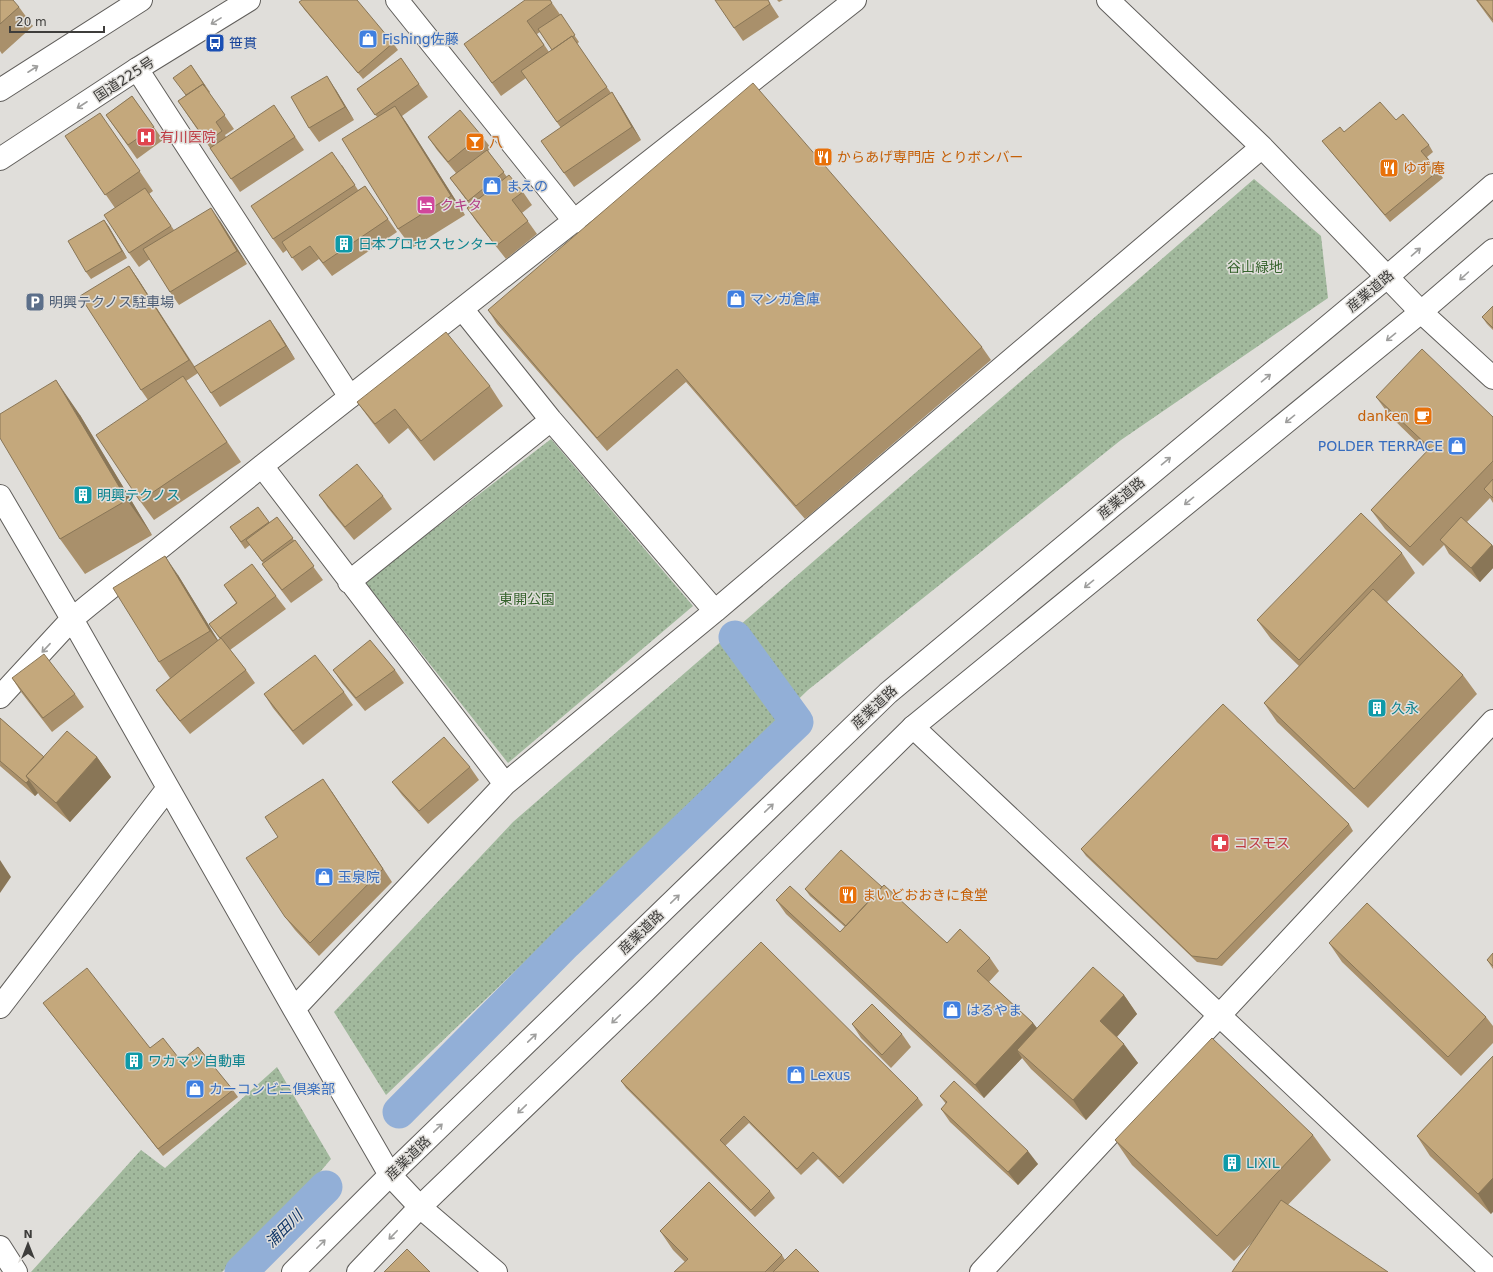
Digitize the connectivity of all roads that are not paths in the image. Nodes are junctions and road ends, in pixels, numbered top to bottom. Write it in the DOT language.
graph roads {
  1 [pos="141,0"];
  2 [pos="249,0"];
  3 [pos="397,0"];
  4 [pos="855,0"];
  5 [pos="1108,0"];
  6 [pos="137,69"];
  7 [pos="0,90"];
  8 [pos="1262,147"];
  9 [pos="0,159"];
  10 [pos="1493,185"];
  11 [pos="575,222"];
  12 [pos="1493,250"];
  13 [pos="1387,278"];
  14 [pos="463,310"];
  15 [pos="1421,312"];
  16 [pos="1493,378"];
  17 [pos="350,397"];
  18 [pos="551,420"];
  19 [pos="262,466"];
  20 [pos="0,496"];
  21 [pos="349,582"];
  22 [pos="715,611"];
  23 [pos="72,619"];
  24 [pos="0,697"];
  25 [pos="1493,721"];
  26 [pos="913,727"];
  27 [pos="505,784"];
  28 [pos="168,788"];
  29 [pos="0,1007"];
  30 [pos="294,1009"];
  31 [pos="1220,1016"];
  32 [pos="390,1175"];
  33 [pos="420,1207"];
  34 [pos="0,1247"];
  35 [pos="16,1272"];
  36 [pos="293,1272"];
  37 [pos="358,1272"];
  38 [pos="496,1272"];
  39 [pos="981,1272"];
  40 [pos="1492,1272"];
  7 -- 1 [label="main road, one-way"];
  2 -- 6 [label="main road, 国道225号, one-way"];
  3 -- 11 [label="main road"];
  4 -- 11 [label="main road"];
  5 -- 8 [label="main road"];
  6 -- 9 [label="main road, 国道225号, one-way"];
  6 -- 17 [label="main road"];
  8 -- 13 [label="main road"];
  8 -- 22 [label="main road"];
  13 -- 10 [label="main road, 産業道路, one-way"];
  11 -- 14 [label="main road"];
  12 -- 15 [label="main road, one-way"];
  13 -- 15 [label="main road"];
  32 -- 13 [label="main road, 産業道路, one-way"];
  14 -- 17 [label="main road"];
  14 -- 18 [label="main road"];
  15 -- 16 [label="main road"];
  15 -- 26 [label="main road, one-way"];
  17 -- 19 [label="main road"];
  18 -- 21 [label="main road"];
  18 -- 22 [label="main road"];
  19 -- 21 [label="main road"];
  19 -- 23 [label="main road"];
  20 -- 23 [label="main road"];
  21 -- 27 [label="main road"];
  22 -- 27 [label="main road"];
  23 -- 24 [label="main road, one-way"];
  23 -- 28 [label="main road"];
  25 -- 31 [label="main road"];
  26 -- 31 [label="main road"];
  26 -- 33 [label="main road, one-way"];
  27 -- 30 [label="main road"];
  28 -- 29 [label="main road"];
  28 -- 30 [label="main road"];
  30 -- 32 [label="main road"];
  31 -- 39 [label="main road"];
  31 -- 40 [label="main road"];
  32 -- 33 [label="main road"];
  36 -- 32 [label="main road, 産業道路, one-way"];
  33 -- 37 [label="main road, one-way"];
  33 -- 38 [label="main road"];
  34 -- 35 [label="main road"];
}
